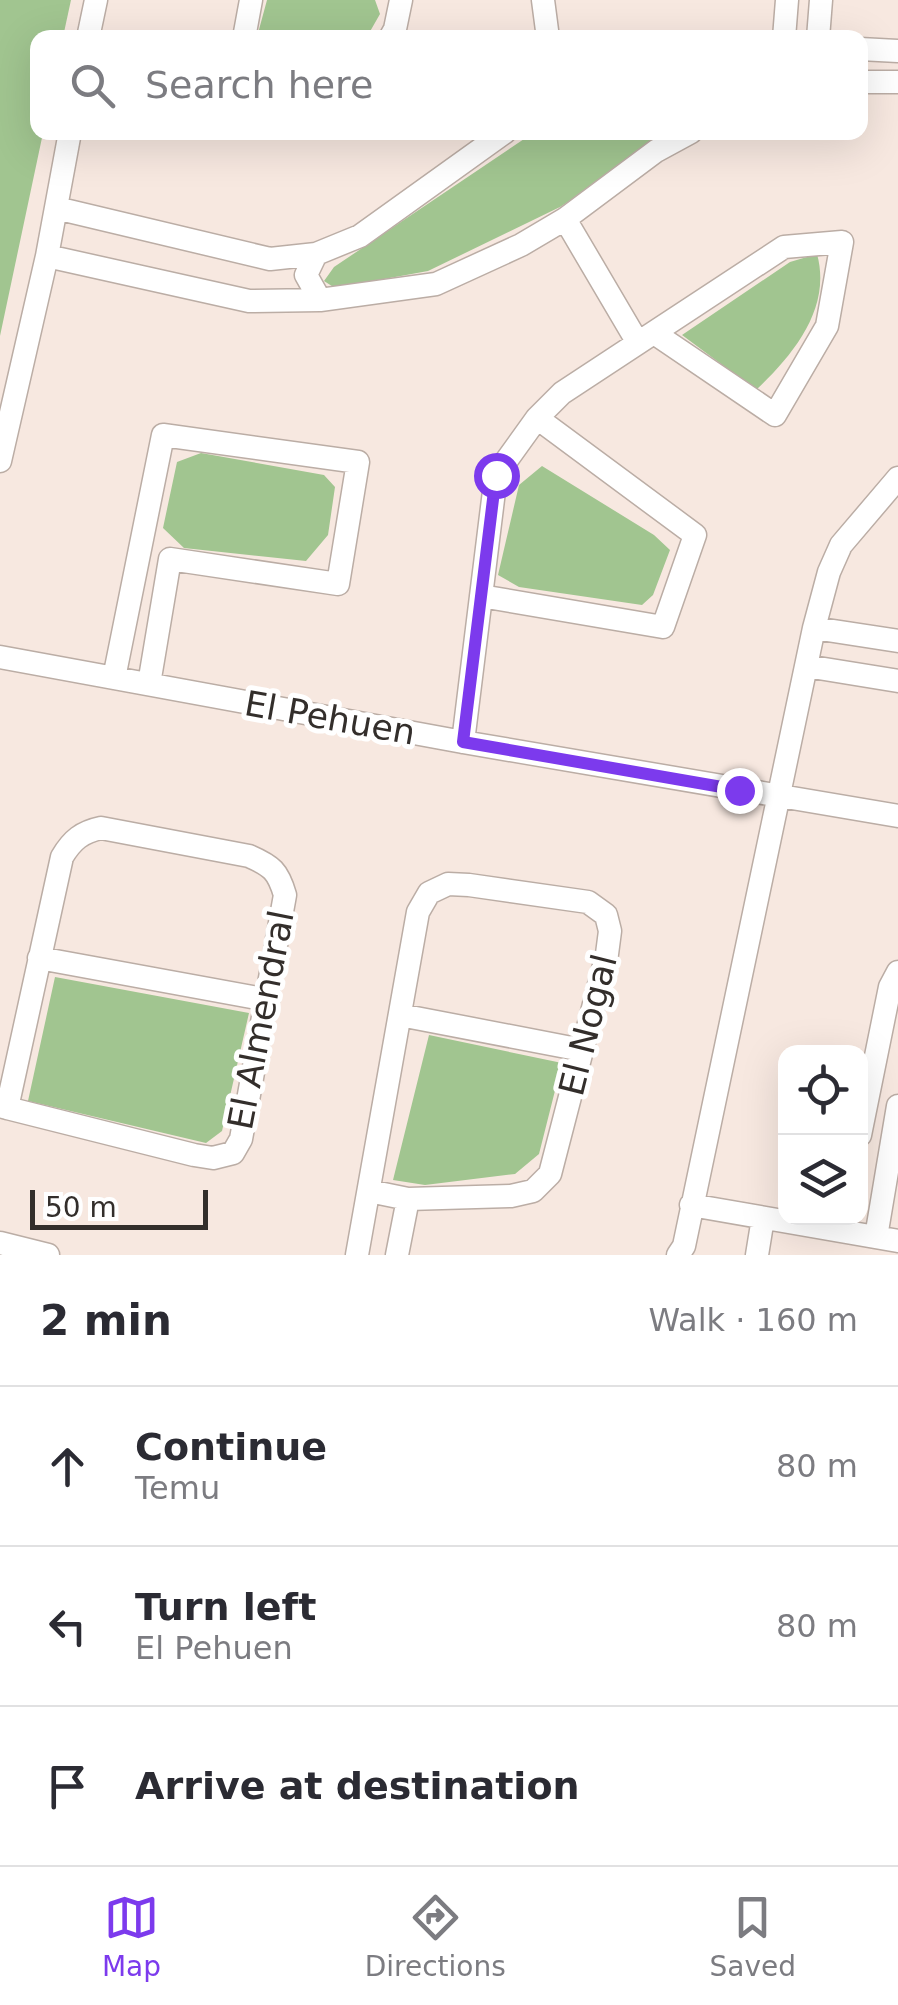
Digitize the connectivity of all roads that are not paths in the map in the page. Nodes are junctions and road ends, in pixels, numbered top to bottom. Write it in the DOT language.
graph roads {
  1 [pos="96,0"];
  2 [pos="251,0"];
  3 [pos="401,0"];
  4 [pos="543,0"];
  5 [pos="788,0"];
  6 [pos="820,0"];
  7 [pos="90,30"];
  8 [pos="245,30"];
  9 [pos="394,30"];
  10 [pos="547,30"];
  11 [pos="785,30"];
  12 [pos="818,30"];
  13 [pos="868,49"];
  14 [pos="898,51"];
  15 [pos="868,82"];
  16 [pos="898,82"];
  17 [pos="69,140"];
  18 [pos="494,140"];
  19 [pos="676,140"];
  20 [pos="56,208"];
  21 [pos="565,218"];
  22 [pos="316,254"];
  23 [pos="47,256"];
  24 [pos="320,300"];
  25 [pos="646,338"];
  26 [pos="537,418"];
  27 [pos="0,461"];
  28 [pos="898,478"];
  29 [pos="138,554"];
  30 [pos="170,559"];
  31 [pos="481,596"];
  32 [pos="814,628"];
  33 [pos="898,641"];
  34 [pos="0,657"];
  35 [pos="806,666"];
  36 [pos="114,678"];
  37 [pos="898,681"];
  38 [pos="149,684"];
  39 [pos="463,742"];
  40 [pos="778,796"];
  41 [pos="898,816"];
  42 [pos="39,958"];
  43 [pos="898,972"];
  44 [pos="268,1000"];
  45 [pos="400,1015"];
  46 [pos="582,1050"];
  47 [pos="6,1073"];
  48 [pos="870,1086"];
  49 [pos="868,1096"];
  50 [pos="898,1106"];
  51 [pos="4,1107"];
  52 [pos="369,1191"];
  53 [pos="408,1199"];
  54 [pos="691,1205"];
  55 [pos="763,1218"];
  56 [pos="778,1219"];
  57 [pos="846,1225"];
  58 [pos="887,1239"];
  59 [pos="0,1243"];
  60 [pos="683,1252"];
  61 [pos="48,1255"];
  62 [pos="357,1255"];
  63 [pos="396,1255"];
  64 [pos="757,1255"];
  1 -- 7 [label="street"];
  2 -- 8 [label="street"];
  3 -- 9 [label="street"];
  4 -- 10 [label="street"];
  5 -- 11 [label="street"];
  6 -- 12 [label="street"];
  13 -- 14 [label="street"];
  15 -- 16 [label="street"];
  17 -- 20 [label="street"];
  18 -- 22 [label="street"];
  19 -- 21 [label="street"];
  20 -- 22 [label="street"];
  20 -- 23 [label="street"];
  21 -- 24 [label="street"];
  21 -- 25 [label="street"];
  22 -- 24 [label="street"];
  23 -- 24 [label="street"];
  23 -- 27 [label="street"];
  25 -- 25 [label="street"];
  25 -- 26 [label="street"];
  26 -- 31 [label="street"];
  26 -- 31 [label="street"];
  28 -- 32 [label="street"];
  29 -- 30 [label="street"];
  29 -- 30 [label="street"];
  29 -- 36 [label="street"];
  30 -- 38 [label="street"];
  31 -- 39 [label="street"];
  32 -- 33 [label="street"];
  32 -- 35 [label="street"];
  34 -- 36 [label="street, El Pehuen"];
  35 -- 37 [label="street"];
  35 -- 40 [label="street"];
  36 -- 38 [label="street, El Pehuen"];
  38 -- 39 [label="street, El Pehuen"];
  39 -- 40 [label="street, El Pehuen"];
  40 -- 41 [label="street, El Pehuen"];
  40 -- 54 [label="street"];
  42 -- 44 [label="street"];
  42 -- 44 [label="street, El Almendral"];
  42 -- 47 [label="street, El Almendral"];
  43 -- 48 [label="street"];
  44 -- 51 [label="street, El Almendral"];
  45 -- 46 [label="street"];
  45 -- 46 [label="street, El Nogal"];
  45 -- 52 [label="street, El Nogal"];
  46 -- 53 [label="street, El Nogal"];
  47 -- 51 [label="street, El Almendral"];
  48 -- 49 [label="street"];
  48 -- 50 [label="street"];
  50 -- 58 [label="street"];
  52 -- 53 [label="street, El Nogal"];
  52 -- 62 [label="street, El Nogal"];
  53 -- 63 [label="street"];
  54 -- 55 [label="street"];
  54 -- 60 [label="street"];
  55 -- 56 [label="street"];
  55 -- 64 [label="street"];
  57 -- 58 [label="street"];
  59 -- 61 [label="street"];
}
